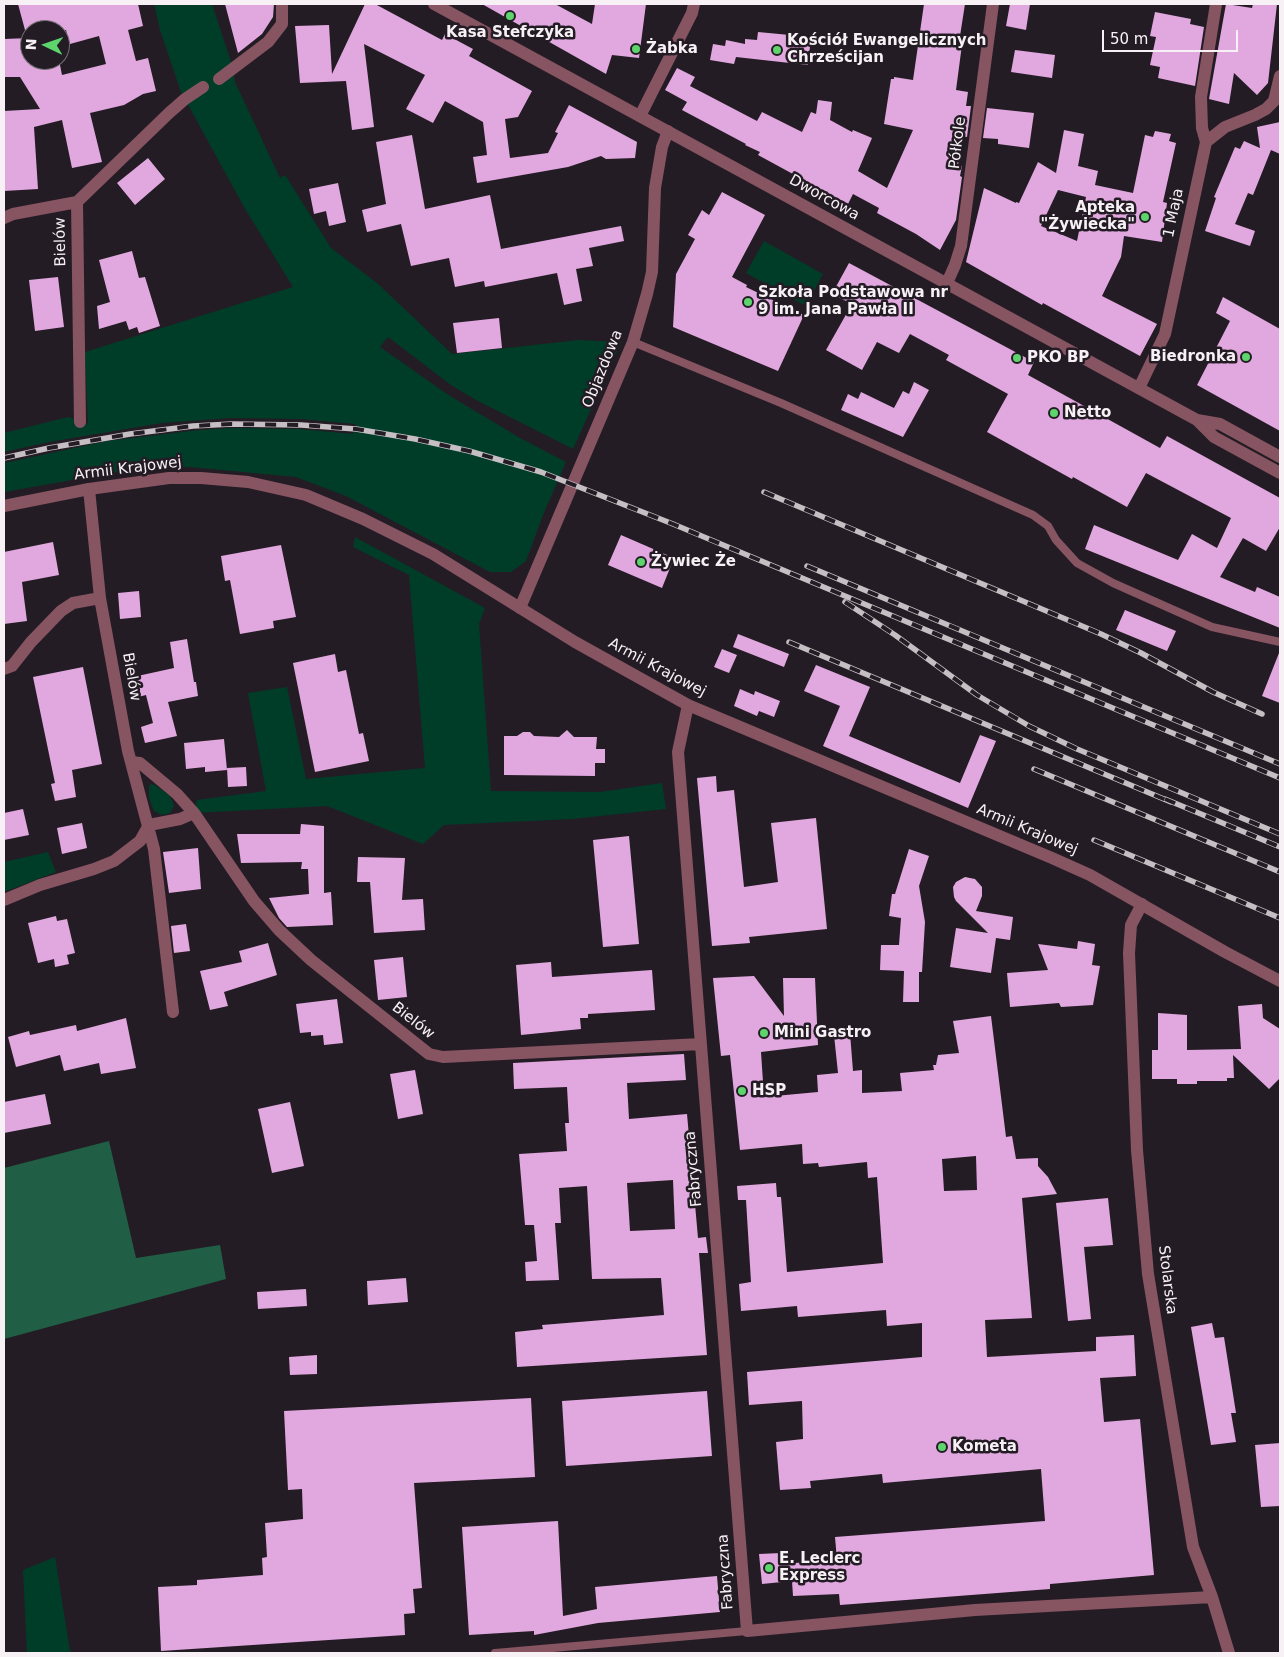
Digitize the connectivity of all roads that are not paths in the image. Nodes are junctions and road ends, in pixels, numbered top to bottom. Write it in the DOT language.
graph roads {
  1 [pos="282,4"];
  2 [pos="434,4"];
  3 [pos="694,4"];
  4 [pos="993,4"];
  5 [pos="1216,4"];
  6 [pos="1280,76"];
  7 [pos="219,79"];
  8 [pos="202,87"];
  9 [pos="640,116"];
  10 [pos="668,131"];
  11 [pos="1206,142"];
  12 [pos="77,202"];
  13 [pos="4,218"];
  14 [pos="947,283"];
  15 [pos="633,342"];
  16 [pos="1139,388"];
  17 [pos="1197,420"];
  18 [pos="80,422"];
  19 [pos="1280,457"];
  20 [pos="1280,473"];
  21 [pos="89,489"];
  22 [pos="4,506"];
  23 [pos="100,598"];
  24 [pos="520,608"];
  25 [pos="1280,642"];
  26 [pos="4,669"];
  27 [pos="688,705"];
  28 [pos="132,762"];
  29 [pos="194,814"];
  30 [pos="149,825"];
  31 [pos="4,900"];
  32 [pos="1142,904"];
  33 [pos="1280,981"];
  34 [pos="173,1012"];
  35 [pos="701,1044"];
  36 [pos="1212,1597"];
  37 [pos="747,1631"];
  38 [pos="495,1653"];
  39 [pos="1229,1653"];
  1 -- 7 [label="street"];
  2 -- 9 [label="street, Dworcowa"];
  3 -- 9 [label="street"];
  4 -- 14 [label="street, Półkole"];
  5 -- 11 [label="street"];
  6 -- 11 [label="street"];
  8 -- 12 [label="street, Bielów"];
  9 -- 10 [label="street, Dworcowa"];
  10 -- 14 [label="street, Dworcowa"];
  10 -- 15 [label="street, Objazdowa"];
  11 -- 16 [label="street, 1 Maja"];
  12 -- 13 [label="street"];
  12 -- 18 [label="street, Bielów"];
  14 -- 16 [label="street, Dworcowa"];
  15 -- 24 [label="street, Objazdowa"];
  15 -- 25 [label="lane"];
  16 -- 17 [label="street, Dworcowa"];
  17 -- 19 [label="street, Dworcowa"];
  17 -- 20 [label="street, Dworcowa"];
  21 -- 22 [label="street, Armii Krajowej"];
  21 -- 23 [label="street, Bielów"];
  21 -- 24 [label="street, Armii Krajowej"];
  23 -- 26 [label="street"];
  23 -- 28 [label="street, Bielów"];
  24 -- 27 [label="street, Armii Krajowej"];
  27 -- 32 [label="street, Armii Krajowej"];
  27 -- 35 [label="street, Fabryczna"];
  28 -- 29 [label="street, Bielów"];
  28 -- 30 [label="street, Bielów"];
  29 -- 30 [label="street"];
  29 -- 35 [label="street, Bielów"];
  30 -- 31 [label="street"];
  30 -- 34 [label="street, Bielów"];
  32 -- 33 [label="street, Armii Krajowej"];
  32 -- 36 [label="street, Stolarska"];
  35 -- 37 [label="street, Fabryczna"];
  36 -- 37 [label="street"];
  36 -- 39 [label="street, Stolarska"];
  37 -- 38 [label="lane"];
}
